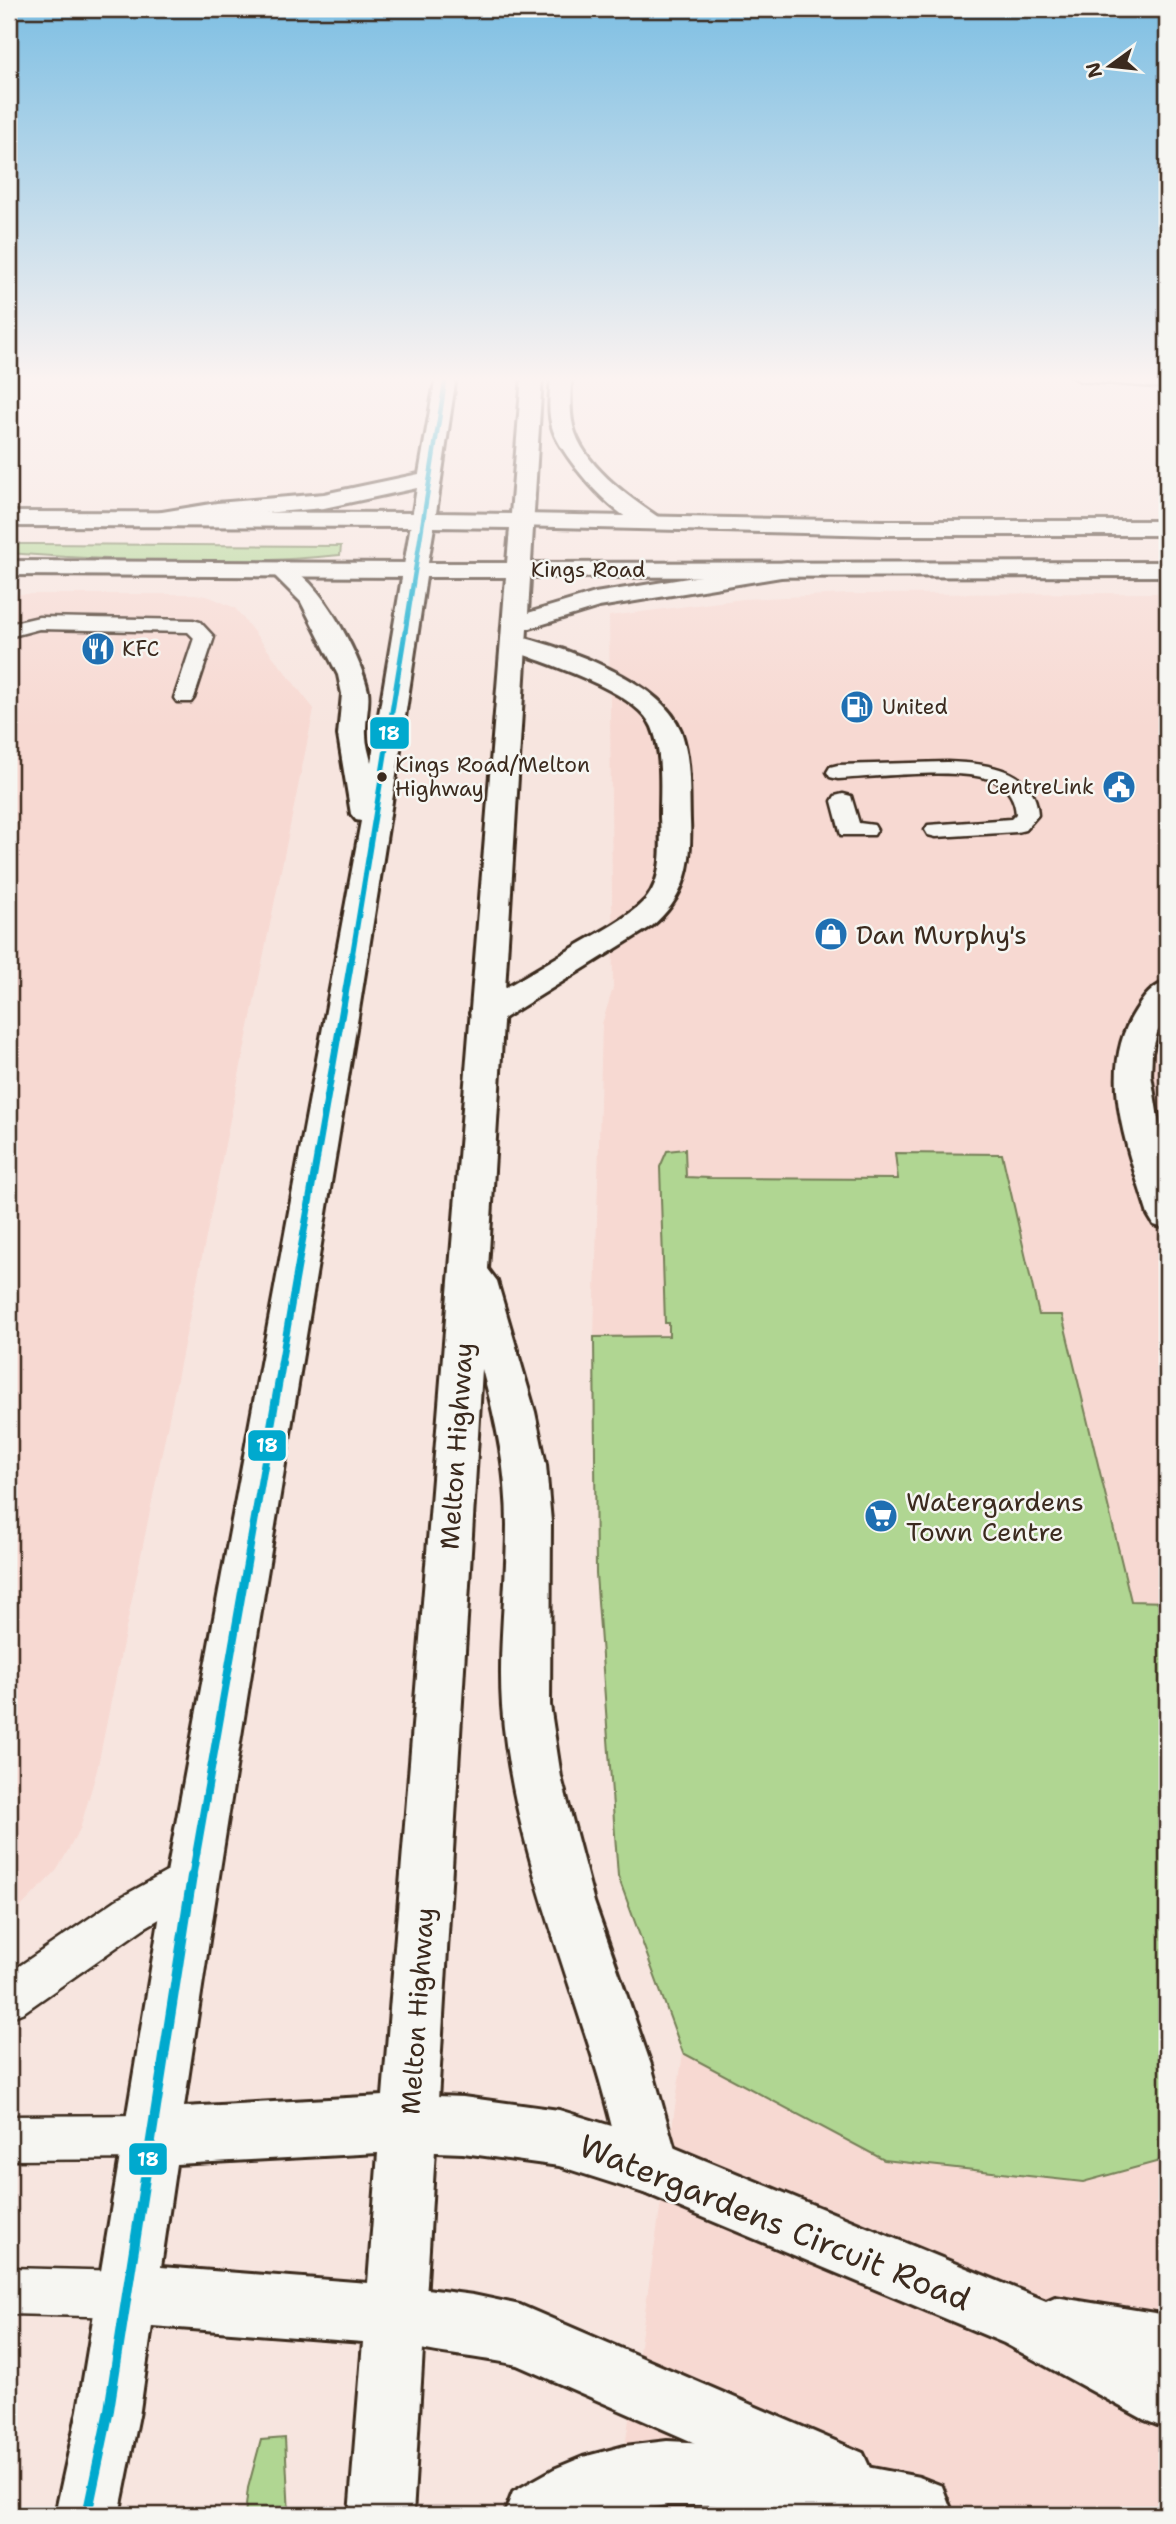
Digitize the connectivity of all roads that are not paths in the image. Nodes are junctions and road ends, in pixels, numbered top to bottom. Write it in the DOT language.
graph roads {
  1 [pos="359,494"];
  2 [pos="428,494"];
  3 [pos="524,494"];
  4 [pos="612,494"];
  5 [pos="9,519"];
  6 [pos="162,519"];
  7 [pos="424,520"];
  8 [pos="522,521"];
  9 [pos="650,522"];
  10 [pos="1167,528"];
  11 [pos="788,569"];
  12 [pos="1167,569"];
  13 [pos="281,570"];
  14 [pos="415,570"];
  15 [pos="519,570"];
  16 [pos="15,571"];
  17 [pos="9,631"];
  18 [pos="514,634"];
  19 [pos="184,698"];
  20 [pos="838,772"];
  21 [pos="843,801"];
  22 [pos="866,830"];
  23 [pos="936,830"];
  24 [pos="372,843"];
  25 [pos="1167,993"];
  26 [pos="487,1013"];
  27 [pos="1167,1215"];
  28 [pos="469,1249"];
  29 [pos="192,1878"];
  30 [pos="9,1997"];
  31 [pos="410,2123"];
  32 [pos="152,2137"];
  33 [pos="9,2138"];
  34 [pos="651,2167"];
  35 [pos="9,2291"];
  36 [pos="126,2294"];
  37 [pos="396,2315"];
  38 [pos="1025,2322"];
  39 [pos="1167,2344"];
  40 [pos="1167,2398"];
  41 [pos="931,2512"];
  42 [pos="88,2515"];
  43 [pos="381,2515"];
  44 [pos="536,2515"];
  1 -- 6 [label="main road"];
  2 -- 7 [label="main road"];
  3 -- 8 [label="main road, Melton Highway"];
  4 -- 9 [label="main road"];
  5 -- 6 [label="main road, Kings Road"];
  6 -- 7 [label="main road, Kings Road"];
  7 -- 8 [label="main road, Kings Road"];
  7 -- 14 [label="main road"];
  8 -- 9 [label="main road, Kings Road"];
  8 -- 15 [label="main road, Melton Highway"];
  9 -- 10 [label="main road, Kings Road"];
  11 -- 12 [label="main road, Kings Road"];
  11 -- 15 [label="main road, Kings Road"];
  11 -- 18 [label="main road"];
  13 -- 14 [label="main road, Kings Road"];
  13 -- 16 [label="main road, Kings Road"];
  13 -- 24 [label="main road"];
  14 -- 15 [label="main road, Kings Road"];
  14 -- 24 [label="main road"];
  15 -- 18 [label="main road, Melton Highway"];
  17 -- 19 [label="lane"];
  18 -- 26 [label="main road, Melton Highway"];
  18 -- 26 [label="main road"];
  20 -- 23 [label="lane"];
  21 -- 22 [label="lane"];
  24 -- 29 [label="main road"];
  25 -- 27 [label="main road"];
  26 -- 28 [label="main road, Melton Highway"];
  28 -- 31 [label="main road, Melton Highway"];
  28 -- 34 [label="main road"];
  29 -- 30 [label="lane"];
  29 -- 32 [label="main road"];
  31 -- 32 [label="main road, Watergardens Circuit Road"];
  31 -- 34 [label="main road, Watergardens Circuit Road"];
  31 -- 37 [label="main road, Melton Highway"];
  32 -- 33 [label="lane"];
  32 -- 36 [label="main road"];
  34 -- 38 [label="main road, Watergardens Circuit Road"];
  35 -- 36 [label="lane"];
  36 -- 37 [label="main road"];
  36 -- 42 [label="main road"];
  37 -- 41 [label="main road"];
  37 -- 43 [label="main road, Melton Highway"];
  38 -- 39 [label="main road"];
  38 -- 40 [label="main road, Watergardens Circuit Road"];
  41 -- 44 [label="main road"];
}
